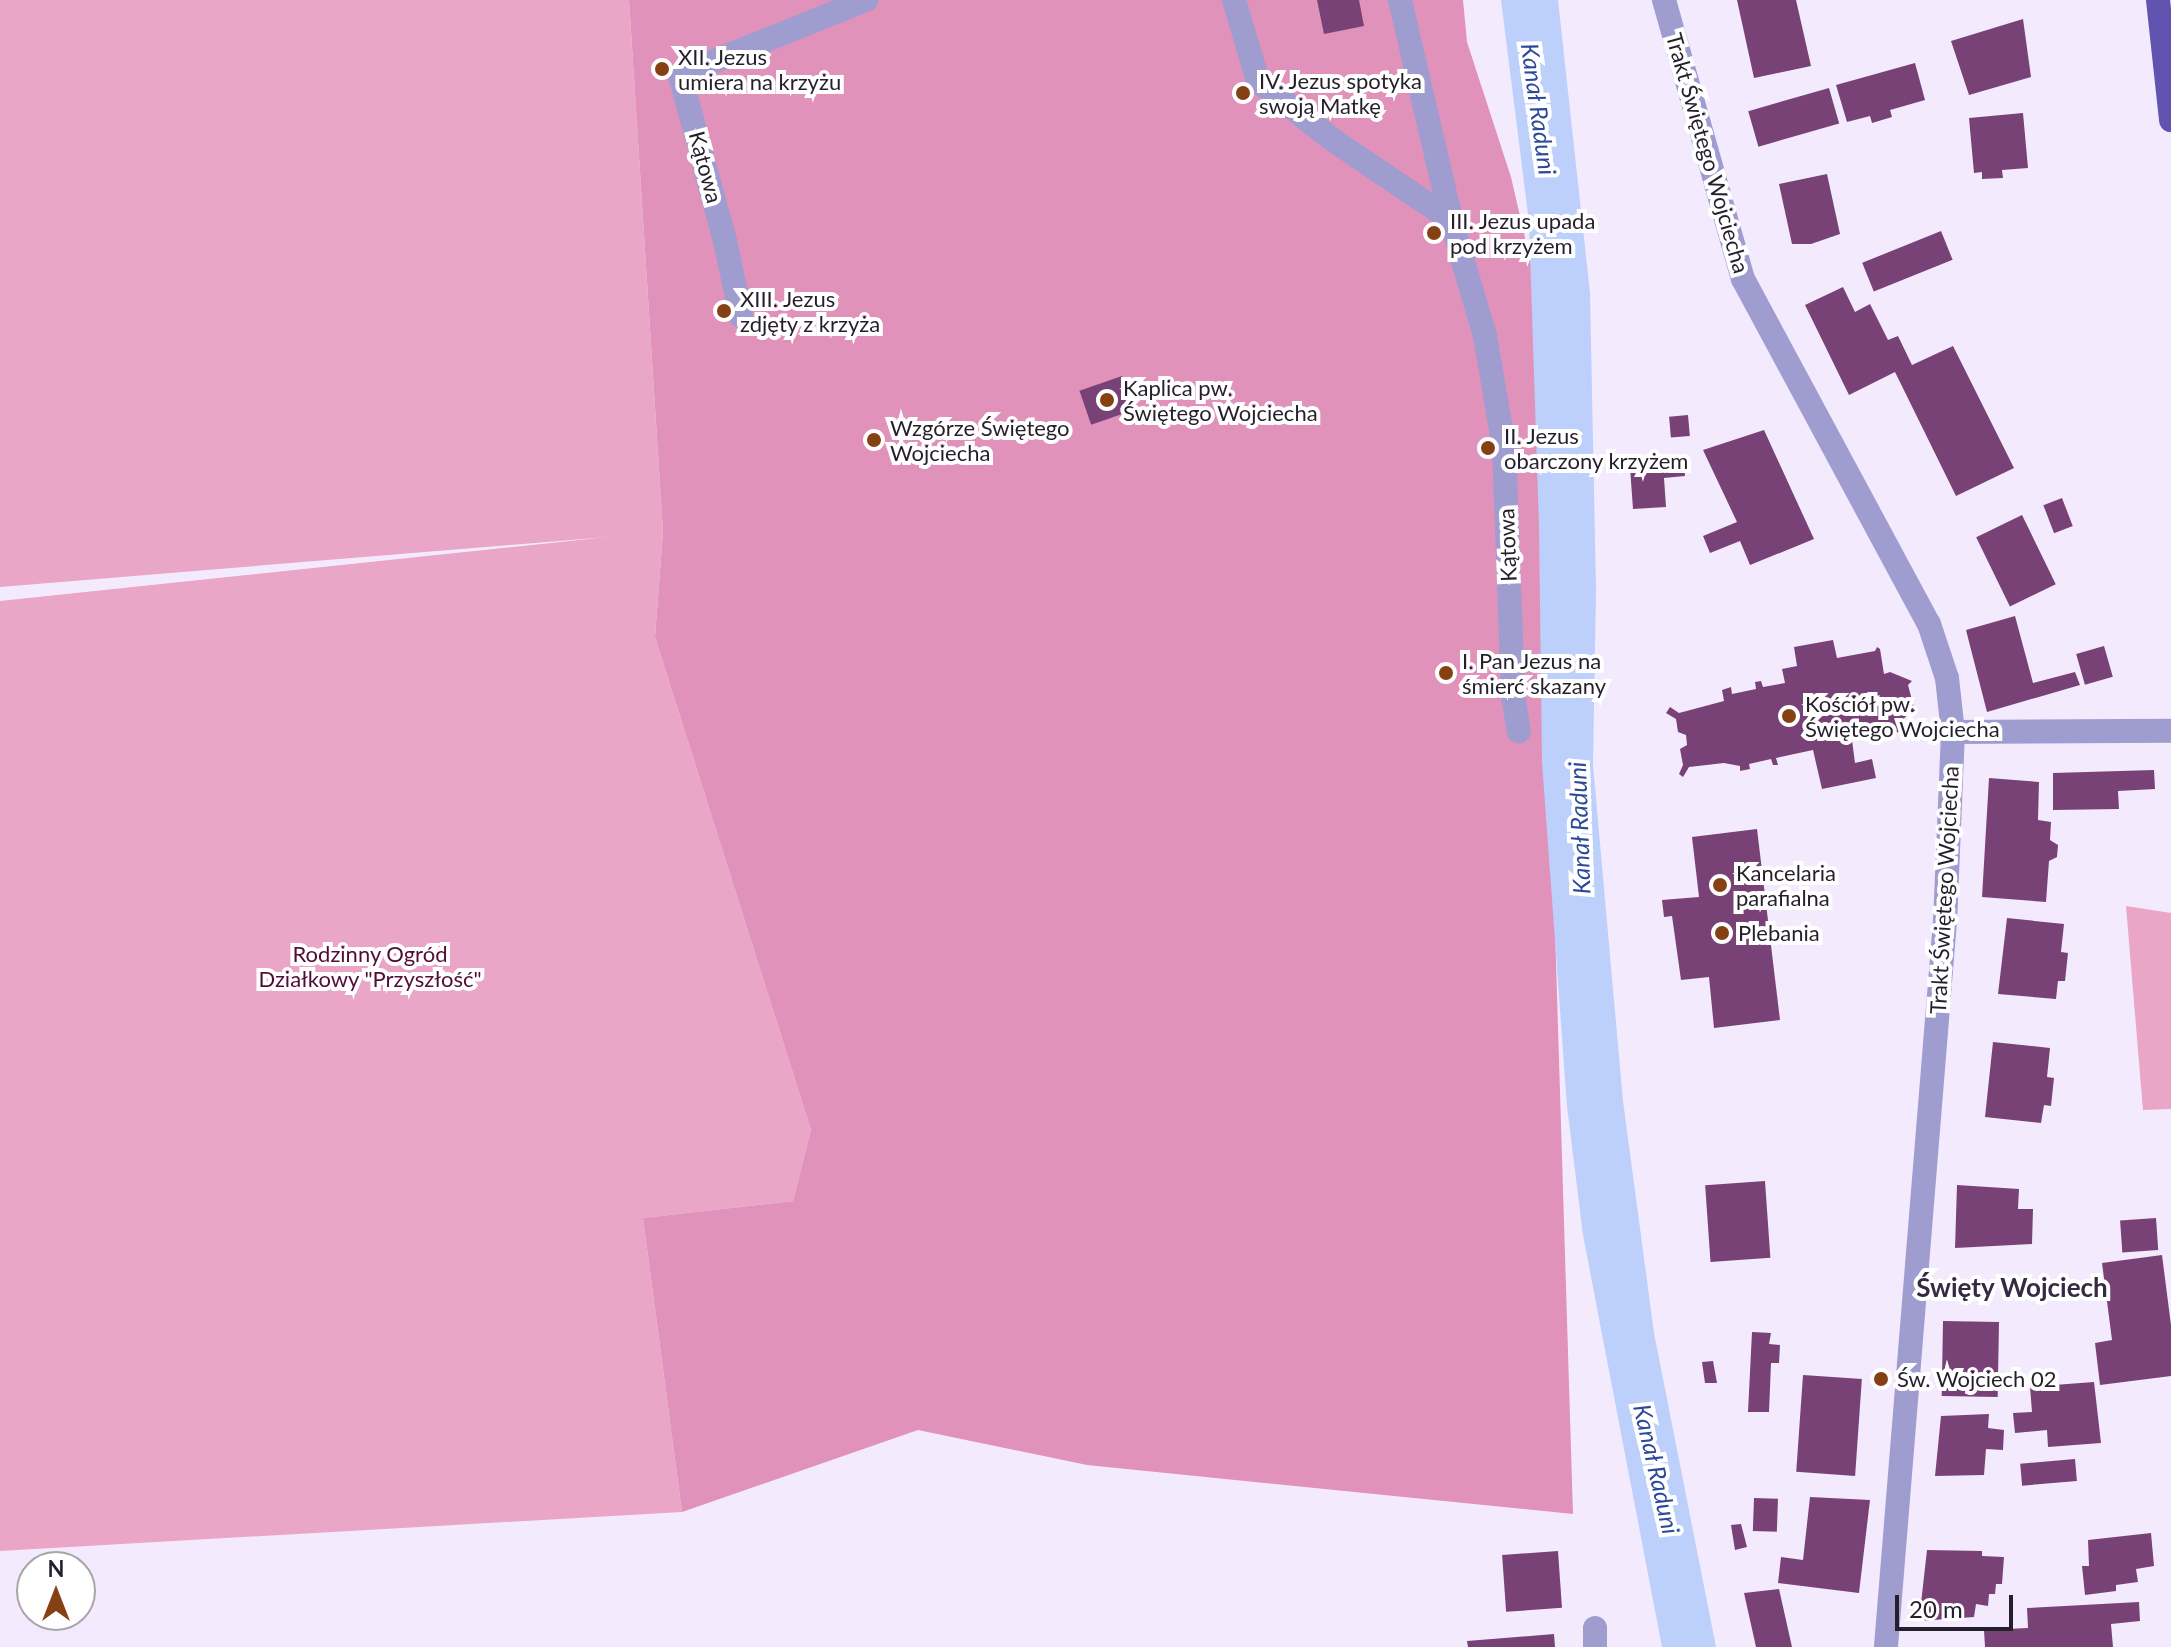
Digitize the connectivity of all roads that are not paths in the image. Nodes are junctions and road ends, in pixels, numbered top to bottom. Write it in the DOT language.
graph roads {
  1 [pos="866,0"];
  2 [pos="1234,0"];
  3 [pos="1400,0"];
  4 [pos="1664,0"];
  5 [pos="2158,0"];
  6 [pos="2171,120"];
  7 [pos="1451,220"];
  8 [pos="741,316"];
  9 [pos="2171,731"];
  10 [pos="1519,732"];
  11 [pos="1953,732"];
  12 [pos="1886,1647"];
  1 -- 8 [label="street, Kątowa"];
  2 -- 7 [label="street"];
  3 -- 7 [label="street, Kątowa"];
  4 -- 11 [label="street, Trakt Świętego Wojciecha"];
  5 -- 6 [label="main road"];
  7 -- 10 [label="street, Kątowa"];
  9 -- 11 [label="street"];
  11 -- 12 [label="street, Trakt Świętego Wojciecha"];
}
